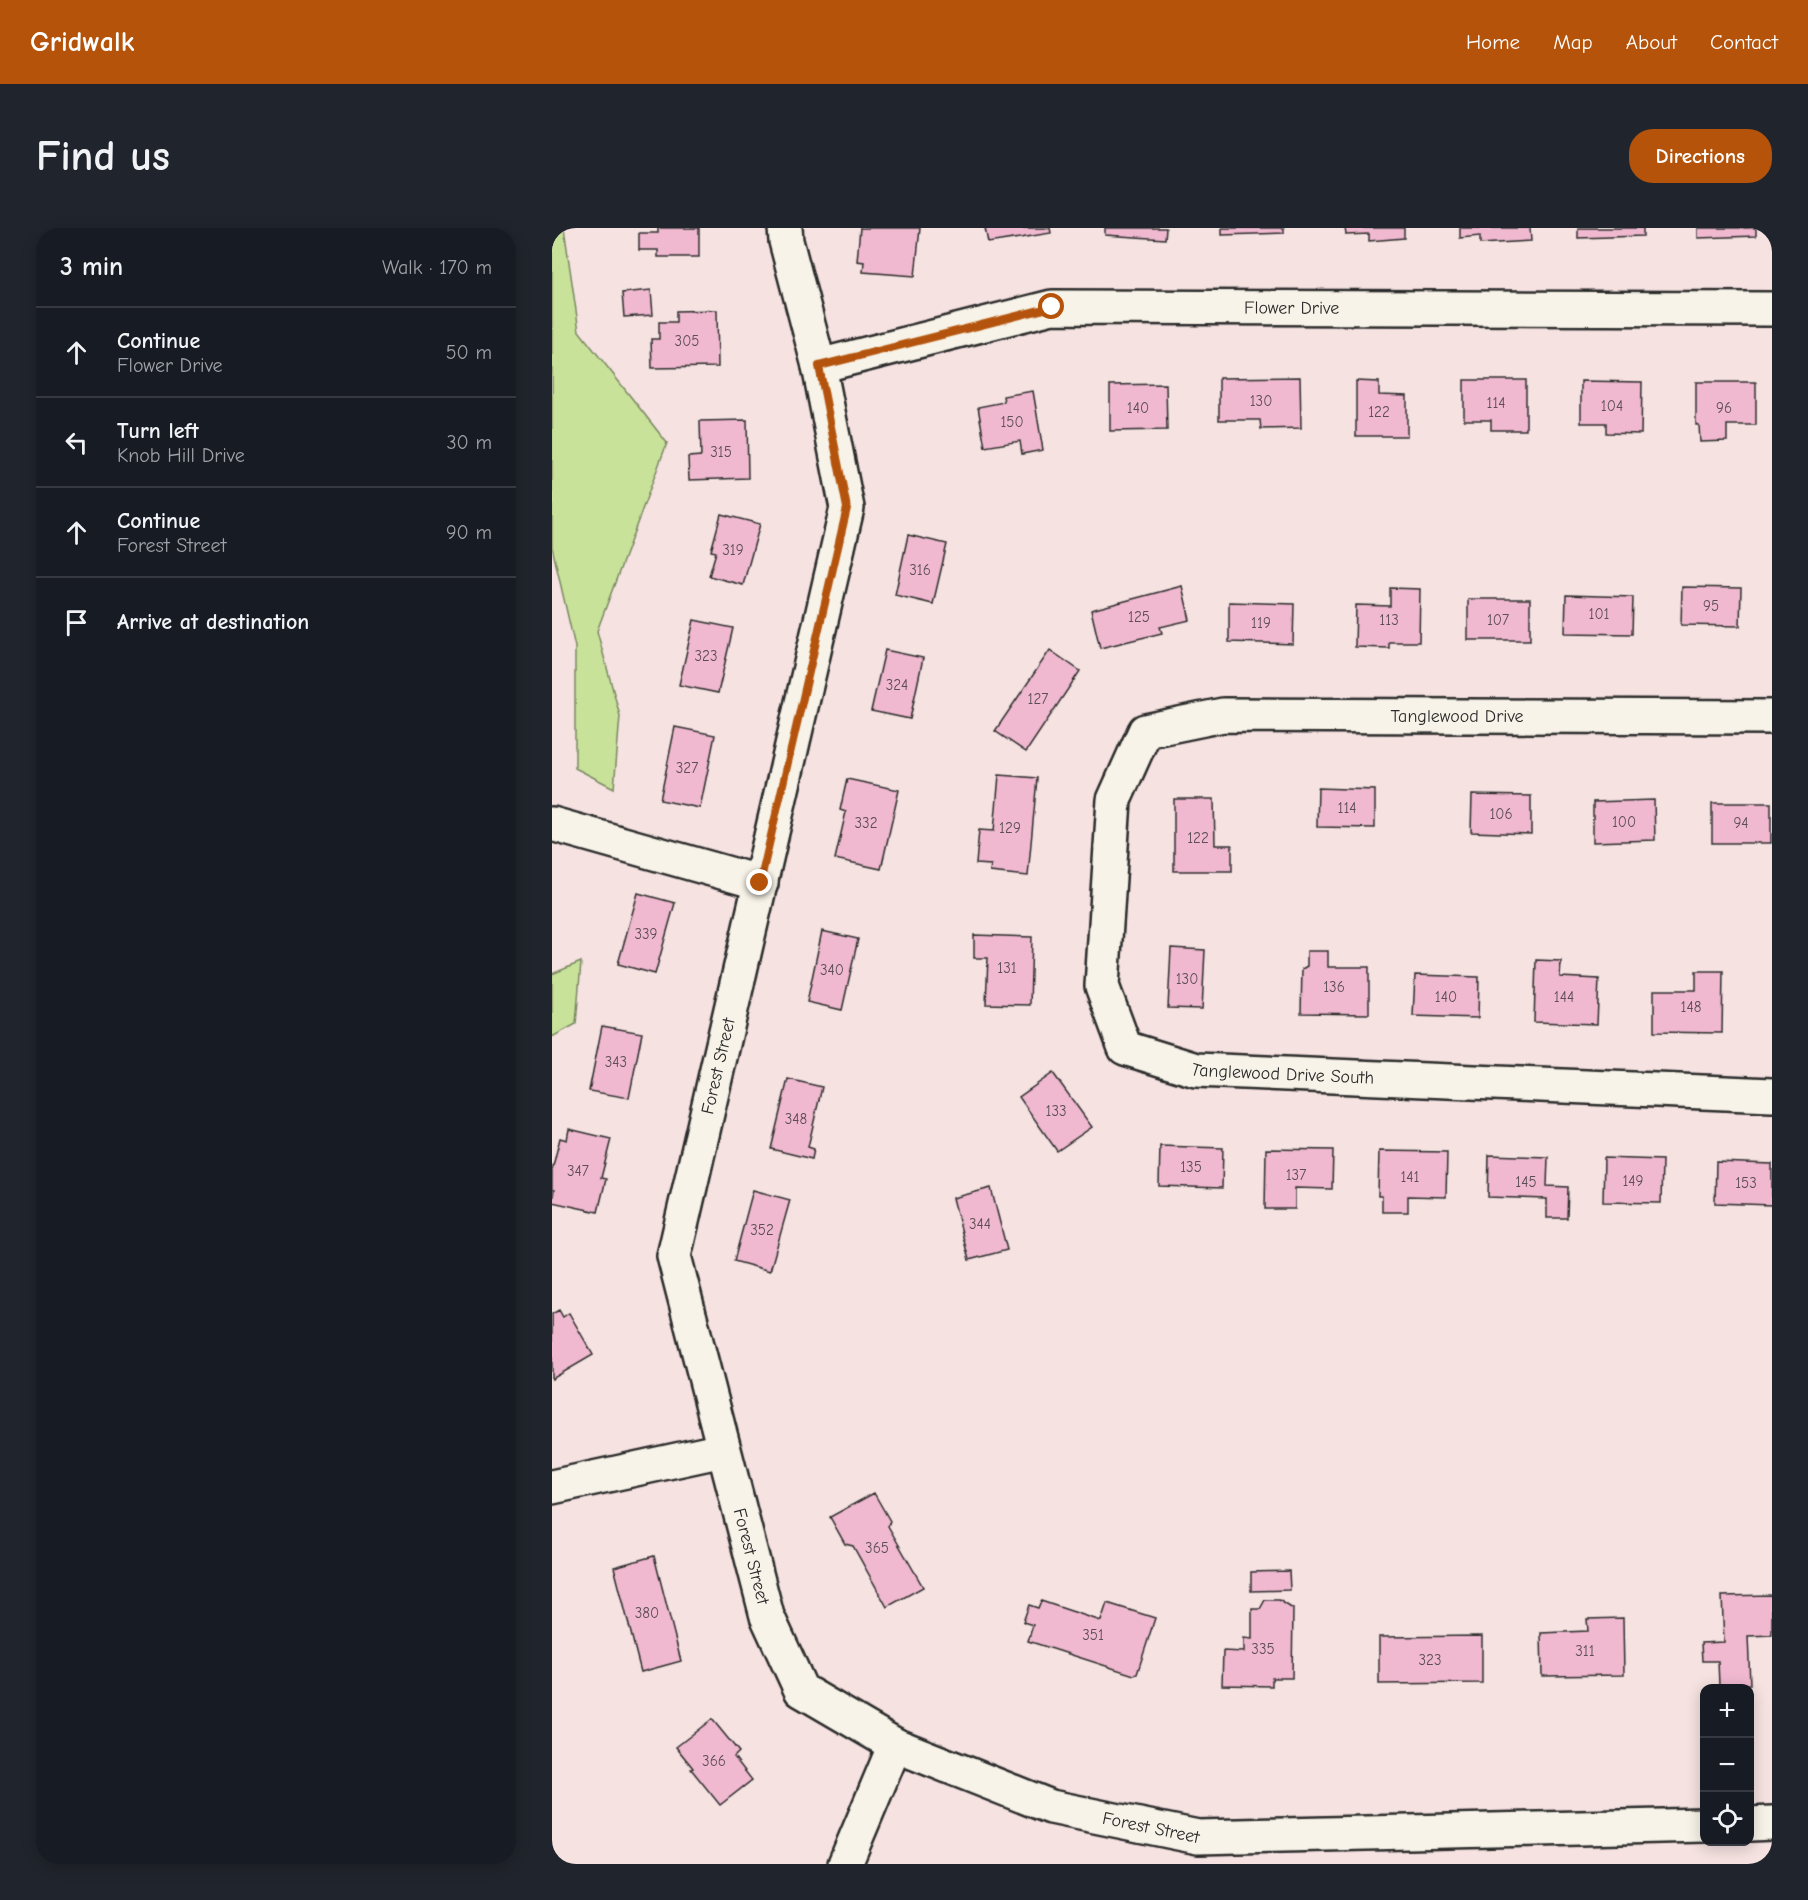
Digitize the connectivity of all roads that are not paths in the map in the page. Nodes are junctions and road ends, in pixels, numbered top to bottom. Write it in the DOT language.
graph roads {
  1 [pos="785,228"];
  2 [pos="1772,309"];
  3 [pos="819,366"];
  4 [pos="1772,717"];
  5 [pos="1145,731"];
  6 [pos="552,824"];
  7 [pos="760,883"];
  8 [pos="1772,1095"];
  9 [pos="723,1450"];
  10 [pos="552,1487"];
  11 [pos="895,1744"];
  12 [pos="1772,1823"];
  13 [pos="1754,1824"];
  14 [pos="1700,1825"];
  15 [pos="845,1864"];
  1 -- 3 [label="street"];
  2 -- 3 [label="street, Flower Drive"];
  3 -- 7 [label="street, Forest Street"];
  4 -- 5 [label="street, Tanglewood Drive"];
  5 -- 8 [label="street, Tanglewood Drive South"];
  6 -- 7 [label="street"];
  7 -- 9 [label="street, Forest Street"];
  9 -- 10 [label="street"];
  9 -- 11 [label="street, Forest Street"];
  11 -- 14 [label="street, Forest Street"];
  11 -- 15 [label="street"];
  12 -- 13 [label="street"];
}
